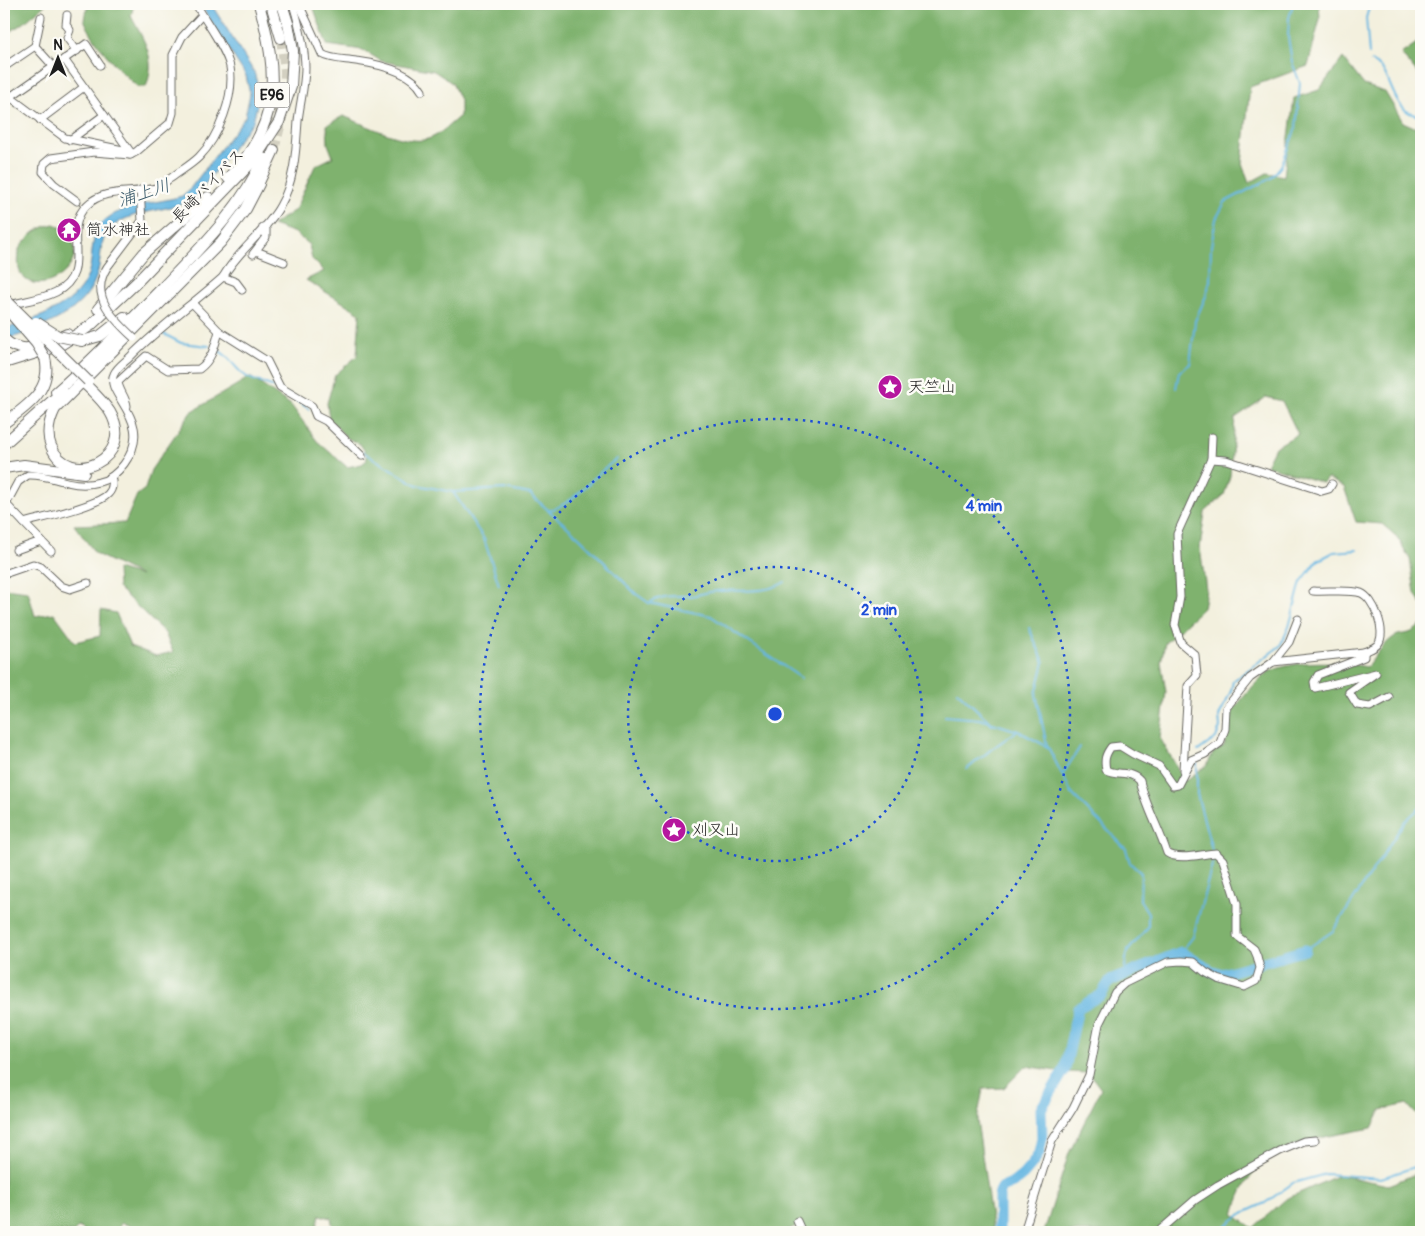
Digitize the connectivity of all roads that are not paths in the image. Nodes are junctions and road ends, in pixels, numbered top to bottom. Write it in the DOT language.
graph roads {
  1 [pos="196,4"];
  2 [pos="258,4"];
  3 [pos="264,4"];
  4 [pos="271,4"];
  5 [pos="282,4"];
  6 [pos="293,4"];
  7 [pos="299,4"];
  8 [pos="67,15"];
  9 [pos="202,15"];
  10 [pos="42,17"];
  11 [pos="281,38"];
  12 [pos="35,46"];
  13 [pos="77,50"];
  14 [pos="64,59"];
  15 [pos="100,65"];
  16 [pos="53,66"];
  17 [pos="4,67"];
  18 [pos="84,87"];
  19 [pos="422,91"];
  20 [pos="278,92"];
  21 [pos="7,97"];
  22 [pos="104,115"];
  23 [pos="40,120"];
  24 [pos="70,140"];
  25 [pos="274,150"];
  26 [pos="131,154"];
  27 [pos="263,158"];
  28 [pos="259,184"];
  29 [pos="140,190"];
  30 [pos="77,201"];
  31 [pos="236,204"];
  32 [pos="263,227"];
  33 [pos="284,262"];
  34 [pos="223,277"];
  35 [pos="242,290"];
  36 [pos="4,303"];
  37 [pos="193,304"];
  38 [pos="219,331"];
  39 [pos="73,332"];
  40 [pos="6,341"];
  41 [pos="141,345"];
  42 [pos="24,358"];
  43 [pos="4,359"];
  44 [pos="4,363"];
  45 [pos="4,367"];
  46 [pos="86,382"];
  47 [pos="128,409"];
  48 [pos="4,423"];
  49 [pos="4,438"];
  50 [pos="1212,438"];
  51 [pos="4,444"];
  52 [pos="362,456"];
  53 [pos="1211,459"];
  54 [pos="4,468"];
  55 [pos="111,477"];
  56 [pos="1332,484"];
  57 [pos="5,506"];
  58 [pos="24,523"];
  59 [pos="41,541"];
  60 [pos="16,550"];
  61 [pos="51,551"];
  62 [pos="4,574"];
  63 [pos="88,583"];
  64 [pos="1313,591"];
  65 [pos="1298,619"];
  66 [pos="1364,652"];
  67 [pos="1273,662"];
  68 [pos="1389,697"];
  69 [pos="1183,773"];
  70 [pos="1315,1140"];
  71 [pos="797,1221"];
  72 [pos="802,1232"];
  73 [pos="1024,1232"];
  74 [pos="1158,1232"];
  1 -- 9 [label="street"];
  2 -- 39 [label="highway, 長崎バイパス / E96"];
  3 -- 20 [label="highway, E96"];
  4 -- 11 [label="highway"];
  5 -- 42 [label="highway, 長崎バイパス / E96"];
  6 -- 32 [label="street"];
  7 -- 19 [label="street"];
  8 -- 13 [label="street"];
  9 -- 26 [label="street"];
  9 -- 29 [label="street"];
  10 -- 12 [label="street"];
  12 -- 16 [label="street"];
  12 -- 17 [label="street"];
  13 -- 14 [label="street"];
  13 -- 15 [label="street"];
  14 -- 16 [label="street"];
  14 -- 18 [label="street"];
  16 -- 21 [label="street"];
  18 -- 22 [label="street"];
  18 -- 23 [label="street"];
  21 -- 23 [label="street"];
  22 -- 24 [label="street"];
  22 -- 26 [label="street"];
  23 -- 24 [label="street"];
  24 -- 26 [label="street"];
  25 -- 28 [label="highway, 長崎バイパス"];
  26 -- 30 [label="street"];
  27 -- 31 [label="highway, 長崎バイパス"];
  28 -- 46 [label="highway"];
  28 -- 51 [label="highway, 長崎バイパス"];
  29 -- 36 [label="street"];
  29 -- 41 [label="street, bridge"];
  31 -- 36 [label="highway, bridge"];
  31 -- 49 [label="highway, 長崎バイパス"];
  32 -- 33 [label="street"];
  32 -- 34 [label="street"];
  34 -- 35 [label="street"];
  34 -- 37 [label="street"];
  36 -- 46 [label="highway, bridge"];
  36 -- 48 [label="highway, bridge"];
  37 -- 38 [label="street"];
  37 -- 41 [label="street"];
  38 -- 47 [label="street"];
  38 -- 52 [label="street"];
  39 -- 40 [label="highway"];
  39 -- 43 [label="highway, 長崎バイパス / E96"];
  41 -- 47 [label="street"];
  42 -- 44 [label="highway, 長崎バイパス / E96"];
  42 -- 45 [label="highway"];
  46 -- 54 [label="highway"];
  47 -- 55 [label="street"];
  50 -- 53 [label="street"];
  53 -- 56 [label="street"];
  53 -- 69 [label="street"];
  55 -- 57 [label="street"];
  55 -- 58 [label="street"];
  57 -- 58 [label="street"];
  58 -- 59 [label="street"];
  59 -- 60 [label="street"];
  59 -- 61 [label="street"];
  62 -- 63 [label="street"];
  64 -- 66 [label="street"];
  65 -- 67 [label="street"];
  66 -- 67 [label="street"];
  66 -- 68 [label="street"];
  67 -- 69 [label="street"];
  69 -- 73 [label="street"];
  70 -- 74 [label="street"];
  71 -- 72 [label="street"];
}
